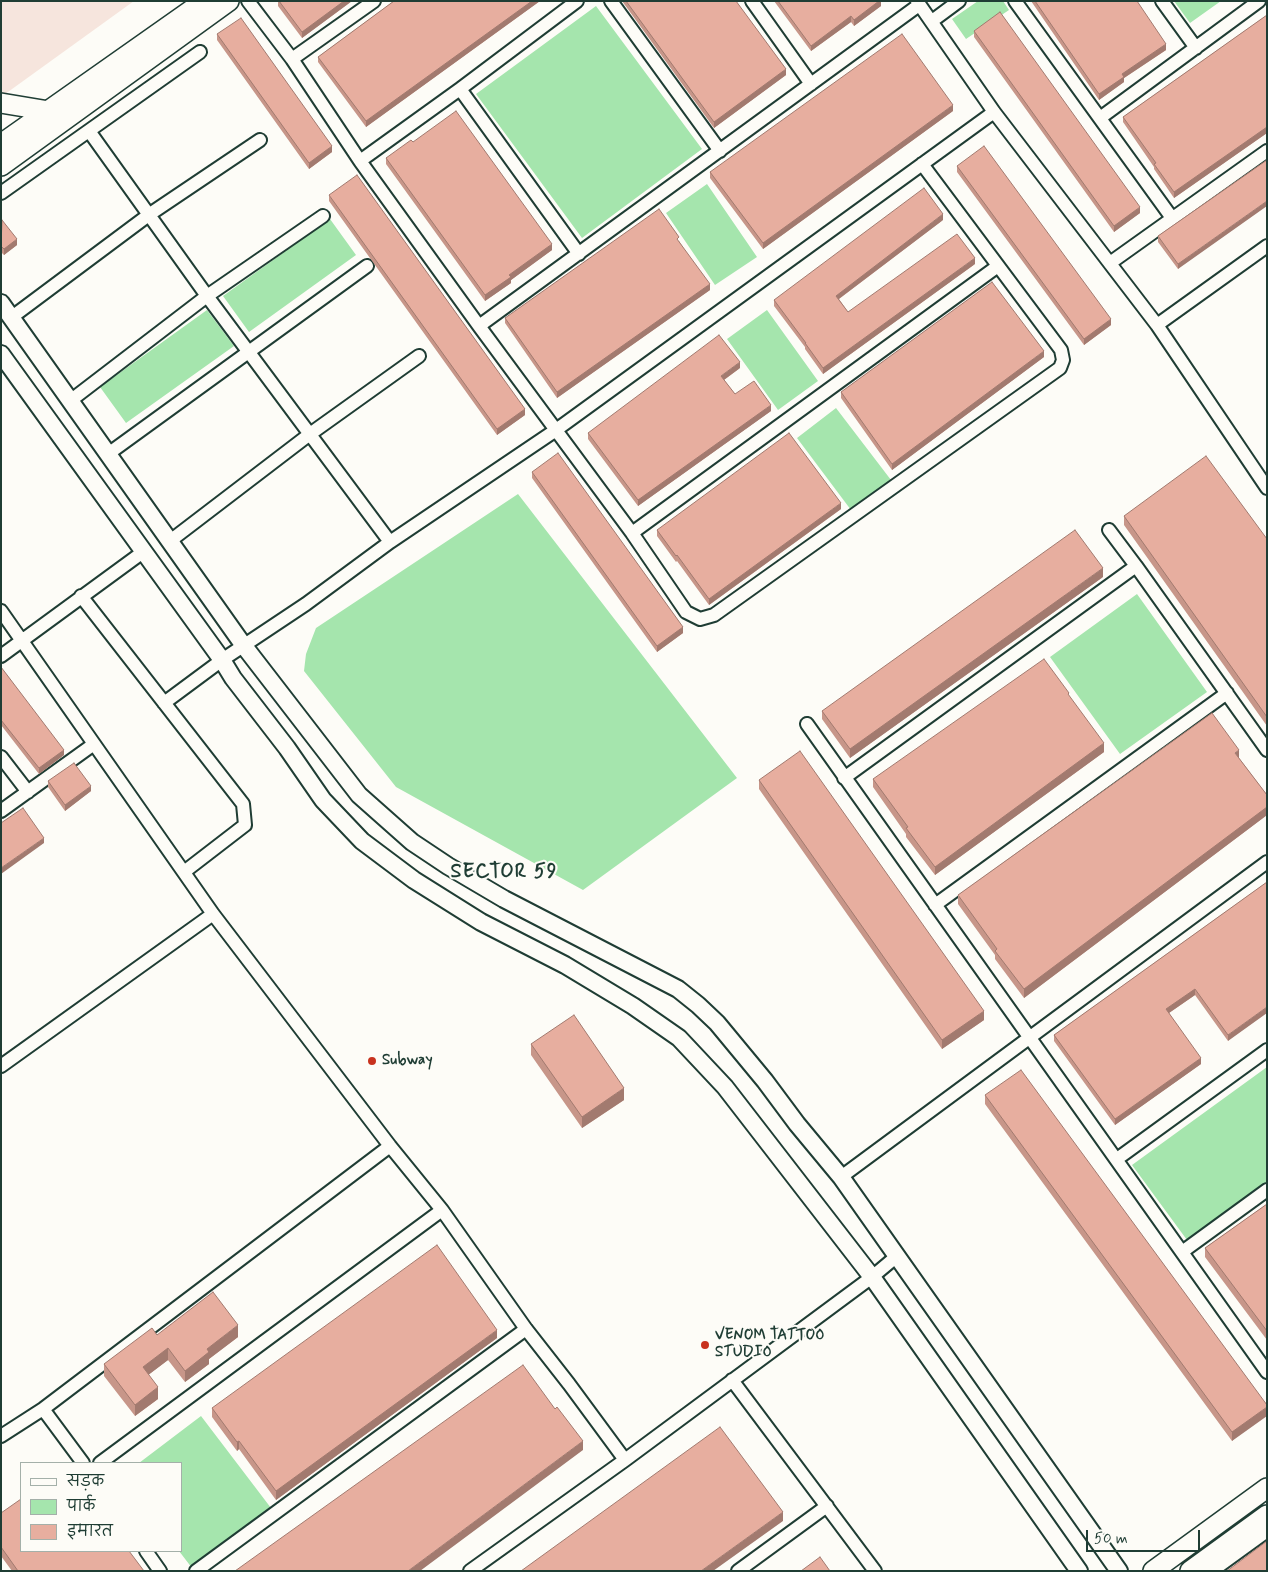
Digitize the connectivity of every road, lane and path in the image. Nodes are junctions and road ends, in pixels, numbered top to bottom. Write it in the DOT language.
graph roads {
  1 [pos="204,1"];
  2 [pos="229,1"];
  3 [pos="248,1"];
  4 [pos="374,1"];
  5 [pos="577,1"];
  6 [pos="611,1"];
  7 [pos="752,1"];
  8 [pos="959,1"];
  9 [pos="1016,1"];
  10 [pos="1162,1"];
  11 [pos="1259,1"];
  12 [pos="918,3"];
  13 [pos="932,21"];
  14 [pos="1196,48"];
  15 [pos="200,52"];
  16 [pos="292,60"];
  17 [pos="811,84"];
  18 [pos="460,89"];
  19 [pos="1,103"];
  20 [pos="49,111"];
  21 [pos="994,112"];
  22 [pos="1100,118"];
  23 [pos="89,131"];
  24 [pos="260,140"];
  25 [pos="1,144"];
  26 [pos="720,151"];
  27 [pos="1267,151"];
  28 [pos="360,161"];
  29 [pos="922,164"];
  30 [pos="1,166"];
  31 [pos="1,194"];
  32 [pos="150,214"];
  33 [pos="323,216"];
  34 [pos="1172,218"];
  35 [pos="1267,246"];
  36 [pos="579,254"];
  37 [pos="1110,263"];
  38 [pos="367,266"];
  39 [pos="998,266"];
  40 [pos="208,296"];
  41 [pos="1,303"];
  42 [pos="12,317"];
  43 [pos="1157,325"];
  44 [pos="479,326"];
  45 [pos="248,351"];
  46 [pos="1,354"];
  47 [pos="419,356"];
  48 [pos="70,402"];
  49 [pos="556,430"];
  50 [pos="310,434"];
  51 [pos="108,454"];
  52 [pos="1267,488"];
  53 [pos="1109,530"];
  54 [pos="632,533"];
  55 [pos="170,541"];
  56 [pos="390,542"];
  57 [pos="143,552"];
  58 [pos="1136,566"];
  59 [pos="81,596"];
  60 [pos="1,611"];
  61 [pos="22,641"];
  62 [pos="244,646"];
  63 [pos="1,656"];
  64 [pos="222,660"];
  65 [pos="1227,693"];
  66 [pos="164,703"];
  67 [pos="807,724"];
  68 [pos="94,744"];
  69 [pos="1267,750"];
  70 [pos="1,757"];
  71 [pos="844,778"];
  72 [pos="28,792"];
  73 [pos="1,811"];
  74 [pos="1267,862"];
  75 [pos="184,872"];
  76 [pos="935,906"];
  77 [pos="213,914"];
  78 [pos="1030,1037"];
  79 [pos="1267,1050"];
  80 [pos="1,1066"];
  81 [pos="390,1146"];
  82 [pos="1117,1159"];
  83 [pos="841,1177"];
  84 [pos="1267,1190"];
  85 [pos="442,1210"];
  86 [pos="1182,1252"];
  87 [pos="897,1256"];
  88 [pos="872,1277"];
  89 [pos="526,1329"];
  90 [pos="1267,1372"];
  91 [pos="732,1380"];
  92 [pos="43,1409"];
  93 [pos="1,1436"];
  94 [pos="625,1460"];
  95 [pos="82,1462"];
  96 [pos="101,1462"];
  97 [pos="1267,1488"];
  98 [pos="827,1506"];
  99 [pos="1267,1515"];
  100 [pos="1267,1531"];
  101 [pos="147,1552"];
  102 [pos="757,1566"];
  103 [pos="160,1571"];
  104 [pos="196,1571"];
  105 [pos="470,1571"];
  106 [pos="738,1571"];
  107 [pos="875,1571"];
  108 [pos="1079,1571"];
  109 [pos="1119,1571"];
  110 [pos="1153,1571"];
  111 [pos="1190,1571"];
  112 [pos="1212,1571"];
  1 -- 20 [label="main road"];
  2 -- 30 [label="main road"];
  3 -- 16 [label="street"];
  4 -- 16 [label="street"];
  5 -- 18 [label="street"];
  6 -- 26 [label="street"];
  7 -- 17 [label="street"];
  8 -- 13 [label="street"];
  9 -- 22 [label="street"];
  10 -- 14 [label="street"];
  11 -- 14 [label="street"];
  12 -- 13 [label="street"];
  12 -- 17 [label="street"];
  13 -- 21 [label="street"];
  14 -- 22 [label="street"];
  15 -- 23 [label="street"];
  16 -- 28 [label="street"];
  17 -- 26 [label="street"];
  18 -- 28 [label="street"];
  18 -- 36 [label="street"];
  19 -- 20 [label="main road"];
  20 -- 25 [label="main road"];
  21 -- 29 [label="street"];
  21 -- 37 [label="street"];
  22 -- 34 [label="street"];
  23 -- 31 [label="street"];
  23 -- 32 [label="street"];
  24 -- 32 [label="street"];
  26 -- 36 [label="street"];
  27 -- 34 [label="street"];
  28 -- 44 [label="street"];
  29 -- 39 [label="street"];
  29 -- 49 [label="street"];
  32 -- 40 [label="street"];
  32 -- 42 [label="street"];
  33 -- 40 [label="street"];
  34 -- 37 [label="street"];
  35 -- 43 [label="street"];
  36 -- 44 [label="street"];
  37 -- 43 [label="street"];
  38 -- 45 [label="street"];
  39 -- 54 [label="street"];
  39 -- 54 [label="street"];
  40 -- 45 [label="street"];
  40 -- 48 [label="street"];
  41 -- 42 [label="street"];
  42 -- 48 [label="street"];
  43 -- 52 [label="street"];
  44 -- 49 [label="street"];
  45 -- 50 [label="street"];
  45 -- 51 [label="street"];
  46 -- 57 [label="street"];
  47 -- 50 [label="street"];
  48 -- 51 [label="street"];
  49 -- 54 [label="street"];
  49 -- 56 [label="street"];
  50 -- 55 [label="street"];
  50 -- 56 [label="street"];
  51 -- 55 [label="street"];
  53 -- 58 [label="street"];
  55 -- 62 [label="street"];
  56 -- 62 [label="street"];
  57 -- 59 [label="street"];
  57 -- 64 [label="street"];
  58 -- 65 [label="street"];
  58 -- 71 [label="street"];
  59 -- 61 [label="street"];
  59 -- 66 [label="street"];
  60 -- 61 [label="street"];
  61 -- 63 [label="street"];
  61 -- 68 [label="street"];
  62 -- 64 [label="street"];
  62 -- 83 [label="street"];
  64 -- 66 [label="street"];
  64 -- 88 [label="street"];
  65 -- 69 [label="street"];
  65 -- 76 [label="street"];
  66 -- 75 [label="street"];
  67 -- 71 [label="street"];
  68 -- 72 [label="street"];
  68 -- 75 [label="street"];
  70 -- 72 [label="street"];
  71 -- 76 [label="street"];
  72 -- 73 [label="street"];
  74 -- 78 [label="street"];
  75 -- 77 [label="street"];
  76 -- 78 [label="street"];
  77 -- 80 [label="street"];
  77 -- 81 [label="street"];
  78 -- 82 [label="street"];
  78 -- 83 [label="street"];
  79 -- 82 [label="street"];
  81 -- 85 [label="street"];
  81 -- 92 [label="street"];
  82 -- 86 [label="street"];
  83 -- 87 [label="street"];
  84 -- 86 [label="street"];
  85 -- 89 [label="street"];
  85 -- 96 [label="street"];
  86 -- 90 [label="street"];
  87 -- 88 [label="street"];
  87 -- 109 [label="street"];
  88 -- 91 [label="street"];
  88 -- 108 [label="street"];
  89 -- 94 [label="street"];
  89 -- 104 [label="street"];
  91 -- 94 [label="street"];
  91 -- 98 [label="street"];
  92 -- 93 [label="street"];
  92 -- 95 [label="street"];
  94 -- 105 [label="street"];
  97 -- 110 [label="main road"];
  98 -- 102 [label="street"];
  98 -- 107 [label="street"];
  99 -- 111 [label="main road"];
  100 -- 112 [label="street"];
  101 -- 103 [label="street"];
  102 -- 106 [label="street"];
}
